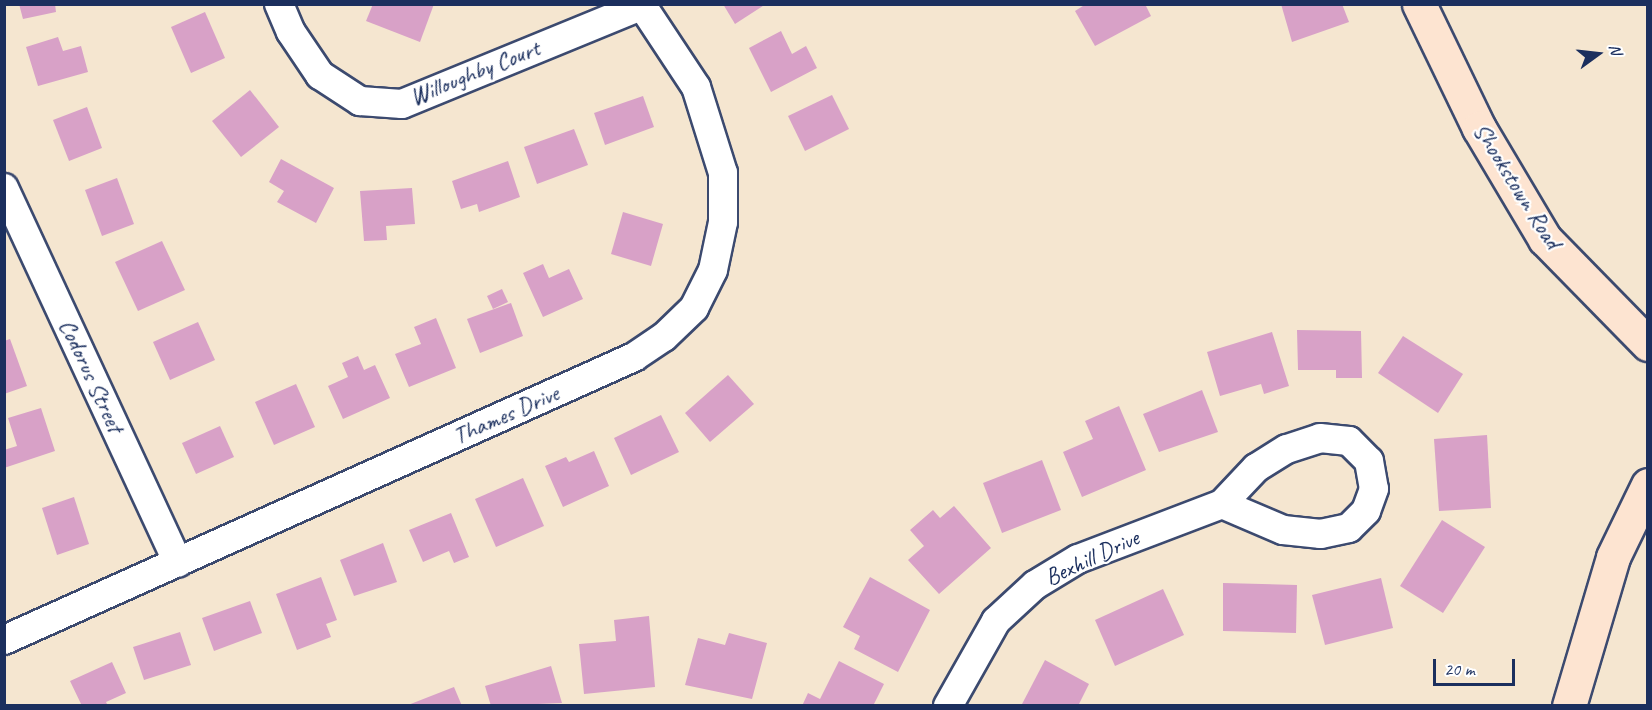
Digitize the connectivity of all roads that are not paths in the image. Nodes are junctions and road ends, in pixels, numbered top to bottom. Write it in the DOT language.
graph roads {
  1 [pos="279,4"];
  2 [pos="1419,4"];
  3 [pos="641,5"];
  4 [pos="4,188"];
  5 [pos="1647,344"];
  6 [pos="1647,485"];
  7 [pos="1222,504"];
  8 [pos="178,563"];
  9 [pos="4,640"];
  10 [pos="948,705"];
  11 [pos="1569,705"];
  1 -- 3 [label="street, Willoughby Court"];
  2 -- 5 [label="street, Shookstown Road"];
  3 -- 8 [label="street, Thames Drive"];
  4 -- 8 [label="street, Codorus Street"];
  6 -- 11 [label="street"];
  7 -- 7 [label="street, Bexhill Drive"];
  7 -- 10 [label="street, Bexhill Drive"];
  8 -- 9 [label="street, Thames Drive"];
}
